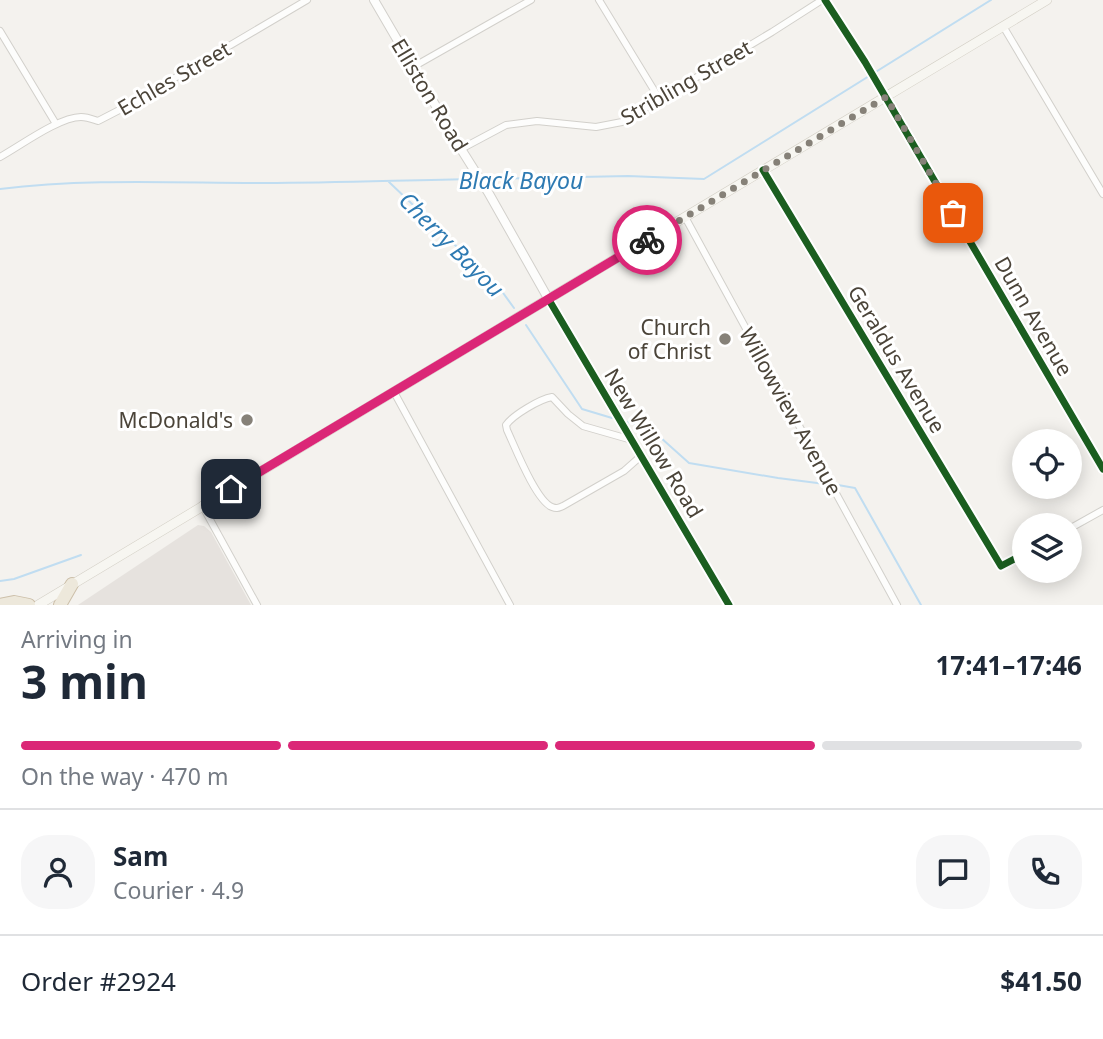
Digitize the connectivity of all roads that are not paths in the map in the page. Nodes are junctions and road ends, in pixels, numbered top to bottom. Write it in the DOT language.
graph roads {
  1 [pos="307,0"];
  2 [pos="374,0"];
  3 [pos="531,0"];
  4 [pos="599,0"];
  5 [pos="824,0"];
  6 [pos="1047,0"];
  7 [pos="1003,26"];
  8 [pos="0,31"];
  9 [pos="413,67"];
  10 [pos="886,97"];
  11 [pos="660,100"];
  12 [pos="56,124"];
  13 [pos="461,149"];
  14 [pos="0,158"];
  15 [pos="763,170"];
  16 [pos="1103,194"];
  17 [pos="685,217"];
  18 [pos="549,300"];
  19 [pos="394,392"];
  20 [pos="632,440"];
  21 [pos="641,456"];
  22 [pos="1103,469"];
  23 [pos="202,506"];
  24 [pos="1103,510"];
  25 [pos="1082,522"];
  26 [pos="1012,560"];
  27 [pos="72,584"];
  28 [pos="0,604"];
  29 [pos="29,605"];
  30 [pos="38,605"];
  31 [pos="60,605"];
  32 [pos="257,605"];
  33 [pos="510,605"];
  34 [pos="729,605"];
  35 [pos="897,605"];
  1 -- 12 [label="street, Echles Street"];
  2 -- 9 [label="street, Elliston Road"];
  3 -- 9 [label="street"];
  4 -- 11 [label="street"];
  5 -- 10 [label="street, Dunn Avenue"];
  5 -- 11 [label="street, Stribling Street"];
  6 -- 7 [label="main road"];
  7 -- 10 [label="main road"];
  7 -- 16 [label="street"];
  8 -- 12 [label="street"];
  9 -- 13 [label="street, Elliston Road"];
  10 -- 15 [label="main road"];
  10 -- 22 [label="street, Dunn Avenue"];
  11 -- 13 [label="street, Stribling Street"];
  12 -- 14 [label="street, Echles Street"];
  13 -- 18 [label="street, Elliston Road"];
  15 -- 17 [label="main road"];
  15 -- 26 [label="street, Geraldus Avenue"];
  17 -- 18 [label="main road"];
  17 -- 35 [label="street, Willowview Avenue"];
  18 -- 19 [label="main road"];
  18 -- 20 [label="main road, New Willow Road"];
  19 -- 23 [label="main road"];
  19 -- 33 [label="street"];
  20 -- 21 [label="main road, New Willow Road"];
  20 -- 21 [label="street"];
  21 -- 34 [label="main road, New Willow Road"];
  23 -- 27 [label="main road"];
  23 -- 32 [label="street"];
  24 -- 25 [label="street"];
  27 -- 30 [label="main road"];
  27 -- 31 [label="highway"];
  28 -- 29 [label="highway"];
}
